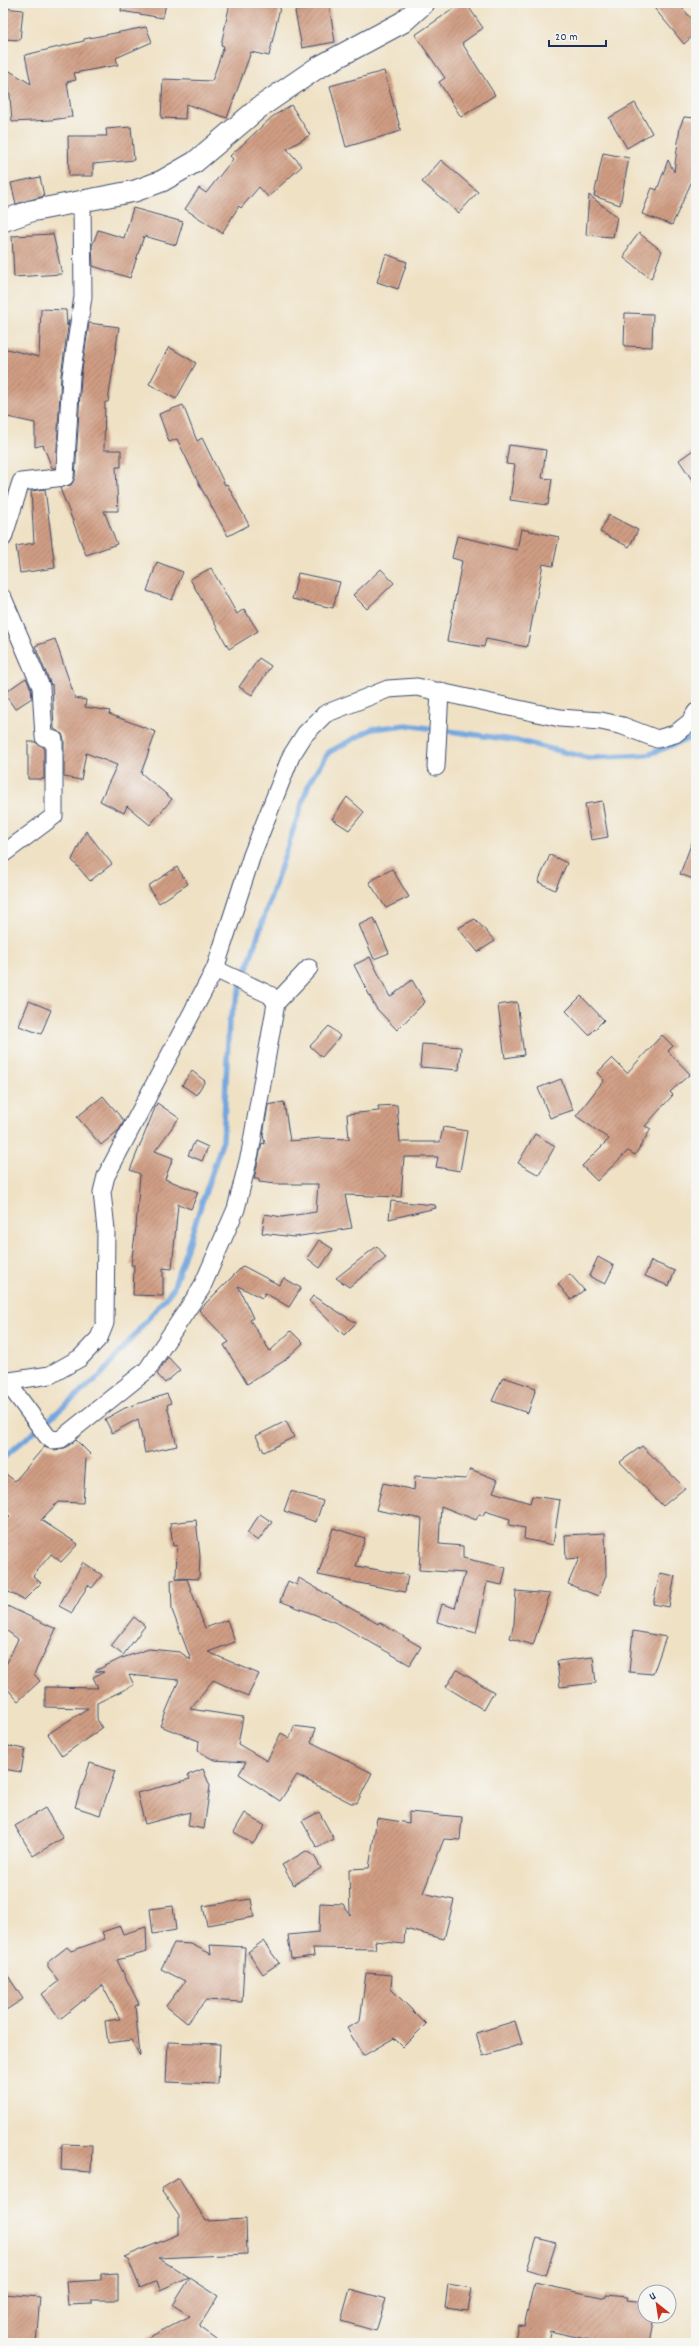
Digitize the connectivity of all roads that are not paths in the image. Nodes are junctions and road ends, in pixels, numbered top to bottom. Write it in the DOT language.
graph roads {
  1 [pos="424,3"];
  2 [pos="82,201"];
  3 [pos="3,221"];
  4 [pos="3,538"];
  5 [pos="3,598"];
  6 [pos="440,691"];
  7 [pos="696,712"];
  8 [pos="436,766"];
  9 [pos="3,854"];
  10 [pos="309,968"];
  11 [pos="222,973"];
  12 [pos="271,998"];
  13 [pos="5,1382"];
  1 -- 2 [label="street"];
  2 -- 3 [label="street"];
  2 -- 4 [label="street"];
  5 -- 9 [label="street"];
  6 -- 7 [label="street"];
  6 -- 8 [label="street"];
  6 -- 11 [label="street"];
  10 -- 12 [label="street"];
  11 -- 12 [label="street"];
  11 -- 13 [label="street"];
  12 -- 13 [label="street"];
}
